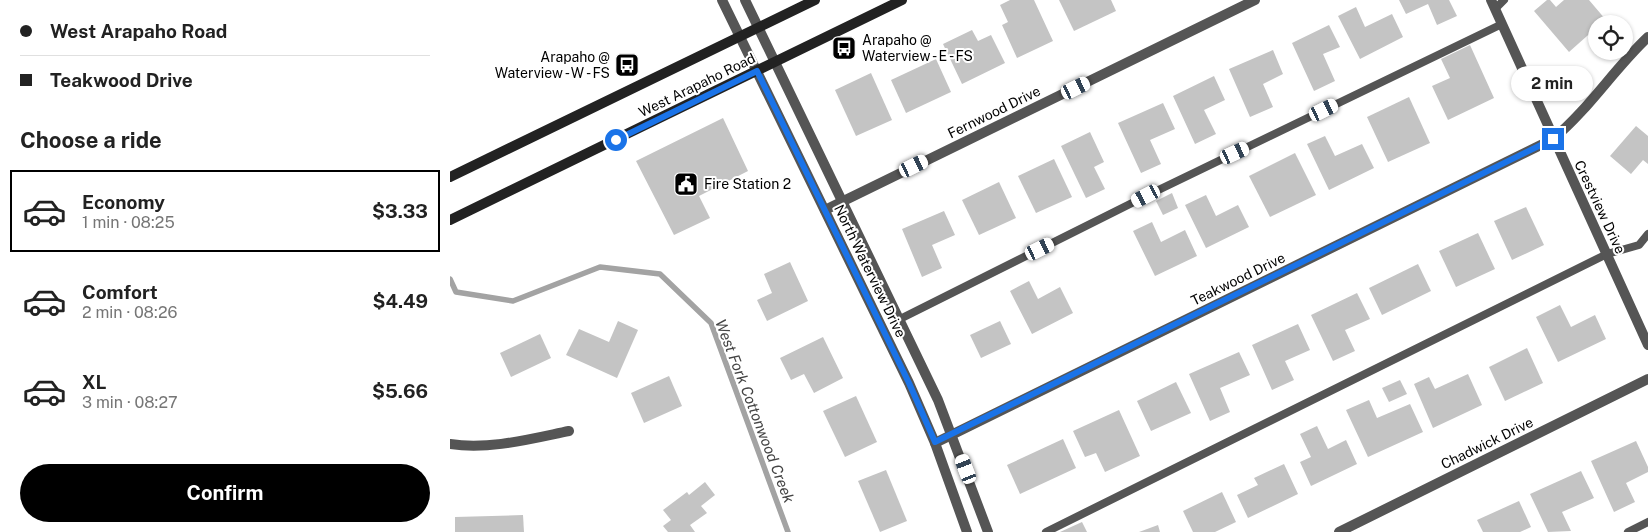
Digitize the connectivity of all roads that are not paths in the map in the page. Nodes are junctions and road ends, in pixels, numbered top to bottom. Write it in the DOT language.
graph roads {
  1 [pos="722,0"];
  2 [pos="745,0"];
  3 [pos="815,0"];
  4 [pos="902,0"];
  5 [pos="1255,0"];
  6 [pos="1504,0"];
  7 [pos="1493,4"];
  8 [pos="1502,24"];
  9 [pos="758,28"];
  10 [pos="740,37"];
  11 [pos="1648,38"];
  12 [pos="775,62"];
  13 [pos="757,71"];
  14 [pos="1553,139"];
  15 [pos="450,177"];
  16 [pos="843,201"];
  17 [pos="825,210"];
  18 [pos="450,220"];
  19 [pos="1648,234"];
  20 [pos="1608,254"];
  21 [pos="900,319"];
  22 [pos="1648,345"];
  23 [pos="1648,380"];
  24 [pos="568,431"];
  25 [pos="952,434"];
  26 [pos="935,442"];
  27 [pos="450,444"];
  28 [pos="1648,522"];
  29 [pos="967,532"];
  30 [pos="988,532"];
  31 [pos="1046,532"];
  32 [pos="1339,532"];
  33 [pos="1628,532"];
  1 -- 10 [label="street, North Waterview Drive"];
  2 -- 9 [label="street, North Waterview Drive"];
  3 -- 9 [label="main road, West Arapaho Road"];
  4 -- 12 [label="main road, West Arapaho Road"];
  5 -- 16 [label="street, Fernwood Drive"];
  6 -- 7 [label="lane"];
  7 -- 8 [label="street, Crestview Drive"];
  8 -- 14 [label="street, Crestview Drive"];
  8 -- 21 [label="lane"];
  9 -- 10 [label="main road, West Arapaho Road"];
  9 -- 12 [label="street, North Waterview Drive"];
  10 -- 13 [label="street, North Waterview Drive"];
  10 -- 15 [label="main road, West Arapaho Road"];
  11 -- 14 [label="street, Teakwood Drive"];
  12 -- 13 [label="main road, West Arapaho Road"];
  12 -- 16 [label="street, North Waterview Drive"];
  13 -- 17 [label="street, North Waterview Drive"];
  13 -- 18 [label="main road, West Arapaho Road"];
  14 -- 20 [label="street, Crestview Drive"];
  14 -- 25 [label="street, Teakwood Drive"];
  16 -- 17 [label="street, Fernwood Drive"];
  16 -- 21 [label="street, North Waterview Drive"];
  17 -- 26 [label="street, North Waterview Drive"];
  19 -- 20 [label="lane"];
  20 -- 22 [label="street, Crestview Drive"];
  20 -- 31 [label="lane"];
  21 -- 25 [label="street, North Waterview Drive"];
  23 -- 32 [label="street, Chadwick Drive"];
  24 -- 27 [label="street"];
  25 -- 26 [label="street, Teakwood Drive"];
  25 -- 30 [label="street, North Waterview Drive"];
  26 -- 29 [label="street, North Waterview Drive"];
  28 -- 33 [label="lane"];
}
